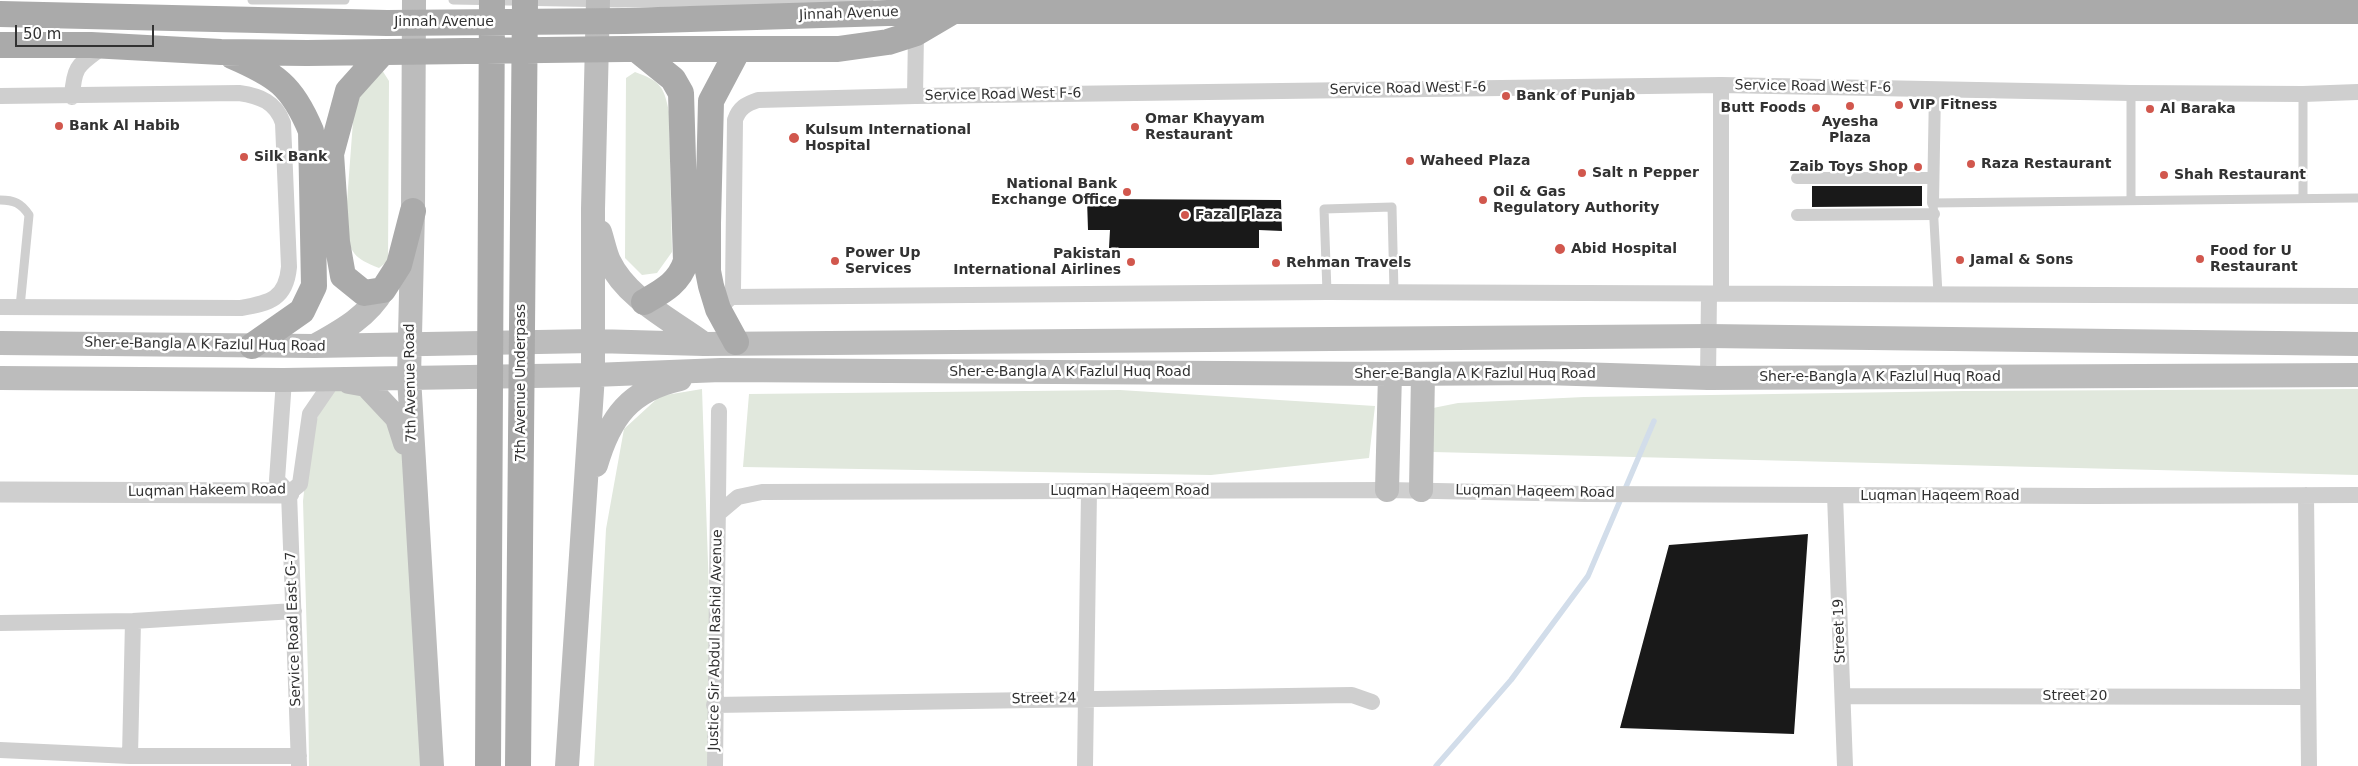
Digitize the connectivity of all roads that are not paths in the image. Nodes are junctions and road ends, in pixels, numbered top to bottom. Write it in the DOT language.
graph roads {
  1 [pos="252,0"];
  2 [pos="345,0"];
  3 [pos="414,0"];
  4 [pos="453,0"];
  5 [pos="492,0"];
  6 [pos="525,0"];
  7 [pos="869,0"];
  8 [pos="614,8"];
  9 [pos="953,11"];
  10 [pos="2358,11"];
  11 [pos="0,14"];
  12 [pos="916,32"];
  13 [pos="0,45"];
  14 [pos="104,46"];
  15 [pos="630,50"];
  16 [pos="738,50"];
  17 [pos="221,52"];
  18 [pos="388,52"];
  19 [pos="1721,85"];
  20 [pos="1935,90"];
  21 [pos="2358,92"];
  22 [pos="2131,93"];
  23 [pos="2303,94"];
  24 [pos="0,96"];
  25 [pos="915,96"];
  26 [pos="72,97"];
  27 [pos="1797,178"];
  28 [pos="1933,178"];
  29 [pos="2303,198"];
  30 [pos="2358,198"];
  31 [pos="0,200"];
  32 [pos="2131,200"];
  33 [pos="593,209"];
  34 [pos="1934,209"];
  35 [pos="413,210"];
  36 [pos="1797,215"];
  37 [pos="384,290"];
  38 [pos="1327,292"];
  39 [pos="1394,292"];
  40 [pos="1715,293"];
  41 [pos="1938,294"];
  42 [pos="2358,296"];
  43 [pos="644,302"];
  44 [pos="724,303"];
  45 [pos="0,307"];
  46 [pos="20,307"];
  47 [pos="1708,336"];
  48 [pos="594,341"];
  49 [pos="736,342"];
  50 [pos="0,343"];
  51 [pos="410,344"];
  52 [pos="704,344"];
  53 [pos="2358,344"];
  54 [pos="252,346"];
  55 [pos="314,346"];
  56 [pos="721,370"];
  57 [pos="1390,374"];
  58 [pos="1423,374"];
  59 [pos="593,375"];
  60 [pos="2358,375"];
  61 [pos="0,378"];
  62 [pos="409,378"];
  63 [pos="1708,378"];
  64 [pos="334,379"];
  65 [pos="284,380"];
  66 [pos="719,411"];
  67 [pos="413,466"];
  68 [pos="1387,490"];
  69 [pos="1421,490"];
  70 [pos="1089,491"];
  71 [pos="0,492"];
  72 [pos="290,493"];
  73 [pos="1835,495"];
  74 [pos="2306,495"];
  75 [pos="2358,495"];
  76 [pos="586,501"];
  77 [pos="719,513"];
  78 [pos="294,611"];
  79 [pos="133,621"];
  80 [pos="0,624"];
  81 [pos="1842,696"];
  82 [pos="2308,697"];
  83 [pos="1087,698"];
  84 [pos="1372,702"];
  85 [pos="714,705"];
  86 [pos="0,750"];
  87 [pos="130,756"];
  88 [pos="299,761"];
  89 [pos="432,766"];
  90 [pos="488,766"];
  91 [pos="518,766"];
  92 [pos="567,766"];
  93 [pos="715,766"];
  94 [pos="1085,766"];
  95 [pos="1845,766"];
  96 [pos="2309,766"];
  1 -- 2 [label="lane"];
  3 -- 35 [label="main road, 7th Avenue Road"];
  4 -- 8 [label="lane"];
  5 -- 90 [label="main road"];
  6 -- 91 [label="main road, 7th Avenue Underpass"];
  7 -- 8 [label="lane"];
  8 -- 9 [label="main road, Jinnah Avenue"];
  8 -- 11 [label="main road, Jinnah Avenue"];
  8 -- 33 [label="main road"];
  9 -- 10 [label="main road, Jinnah Avenue"];
  9 -- 12 [label="main road"];
  12 -- 16 [label="main road"];
  12 -- 25 [label="street"];
  13 -- 14 [label="main road"];
  14 -- 17 [label="main road"];
  14 -- 26 [label="street"];
  15 -- 16 [label="main road"];
  15 -- 18 [label="main road"];
  15 -- 43 [label="main road"];
  16 -- 44 [label="main road"];
  17 -- 18 [label="main road"];
  17 -- 54 [label="main road"];
  18 -- 37 [label="main road"];
  19 -- 20 [label="street, Service Road West F-6"];
  19 -- 25 [label="street, Service Road West F-6"];
  19 -- 40 [label="street"];
  20 -- 22 [label="street, Service Road West F-6"];
  20 -- 28 [label="street"];
  21 -- 23 [label="street, Service Road West F-6"];
  22 -- 23 [label="street, Service Road West F-6"];
  22 -- 32 [label="lane"];
  23 -- 29 [label="lane"];
  24 -- 26 [label="street"];
  25 -- 44 [label="street, Service Road West F-6"];
  26 -- 46 [label="street"];
  27 -- 28 [label="street"];
  28 -- 34 [label="street"];
  29 -- 30 [label="lane"];
  29 -- 32 [label="lane"];
  31 -- 46 [label="lane"];
  32 -- 34 [label="lane"];
  33 -- 43 [label="main road"];
  33 -- 48 [label="main road"];
  34 -- 36 [label="street"];
  34 -- 41 [label="lane"];
  35 -- 37 [label="main road"];
  35 -- 51 [label="main road, 7th Avenue Road"];
  37 -- 55 [label="main road"];
  38 -- 39 [label="street"];
  38 -- 39 [label="lane"];
  38 -- 44 [label="street"];
  39 -- 40 [label="street"];
  40 -- 41 [label="street"];
  40 -- 47 [label="street"];
  41 -- 42 [label="street"];
  43 -- 52 [label="main road"];
  44 -- 49 [label="main road"];
  45 -- 46 [label="street"];
  47 -- 49 [label="main road"];
  47 -- 53 [label="main road"];
  47 -- 63 [label="street"];
  48 -- 51 [label="main road, Sher-e-Bangla A K Fazlul Huq Road"];
  48 -- 52 [label="main road"];
  48 -- 59 [label="main road"];
  49 -- 52 [label="main road"];
  50 -- 54 [label="main road, Sher-e-Bangla A K Fazlul Huq Road"];
  51 -- 55 [label="main road, Sher-e-Bangla A K Fazlul Huq Road"];
  51 -- 62 [label="main road, 7th Avenue Road"];
  54 -- 55 [label="main road, Sher-e-Bangla A K Fazlul Huq Road"];
  56 -- 57 [label="main road, Sher-e-Bangla A K Fazlul Huq Road"];
  56 -- 59 [label="main road, Sher-e-Bangla A K Fazlul Huq Road"];
  56 -- 76 [label="main road"];
  57 -- 58 [label="main road, Sher-e-Bangla A K Fazlul Huq Road"];
  57 -- 68 [label="main road"];
  58 -- 63 [label="main road, Sher-e-Bangla A K Fazlul Huq Road"];
  58 -- 69 [label="main road"];
  59 -- 62 [label="main road, Sher-e-Bangla A K Fazlul Huq Road"];
  59 -- 76 [label="main road"];
  60 -- 63 [label="main road, Sher-e-Bangla A K Fazlul Huq Road"];
  61 -- 65 [label="main road"];
  62 -- 64 [label="main road"];
  62 -- 67 [label="main road, 7th Avenue Road"];
  64 -- 65 [label="main road"];
  64 -- 67 [label="main road"];
  64 -- 72 [label="street, Luqman Hakeem Road"];
  65 -- 72 [label="street"];
  66 -- 77 [label="street, Justice Sir Abdul Rashid Avenue"];
  67 -- 89 [label="main road, 7th Avenue Road"];
  68 -- 69 [label="street, Luqman Haqeem Road"];
  68 -- 70 [label="street, Luqman Haqeem Road"];
  69 -- 73 [label="street, Luqman Haqeem Road"];
  70 -- 77 [label="street, Luqman Haqeem Road"];
  70 -- 83 [label="street"];
  71 -- 72 [label="street, Luqman Hakeem Road"];
  72 -- 78 [label="street, Service Road East G-7"];
  73 -- 74 [label="street, Luqman Haqeem Road"];
  73 -- 81 [label="street, Street 19"];
  74 -- 75 [label="street, Luqman Haqeem Road"];
  74 -- 82 [label="street"];
  76 -- 92 [label="main road"];
  77 -- 85 [label="street, Justice Sir Abdul Rashid Avenue"];
  78 -- 79 [label="street"];
  78 -- 88 [label="street, Service Road East G-7"];
  79 -- 80 [label="street"];
  79 -- 87 [label="street"];
  81 -- 82 [label="street, Street 20"];
  81 -- 95 [label="street, Street 19"];
  82 -- 96 [label="street"];
  83 -- 84 [label="street, Street 24"];
  83 -- 85 [label="street, Street 24"];
  83 -- 94 [label="street"];
  85 -- 93 [label="street, Justice Sir Abdul Rashid Avenue"];
  86 -- 87 [label="street"];
  87 -- 88 [label="street"];
}
